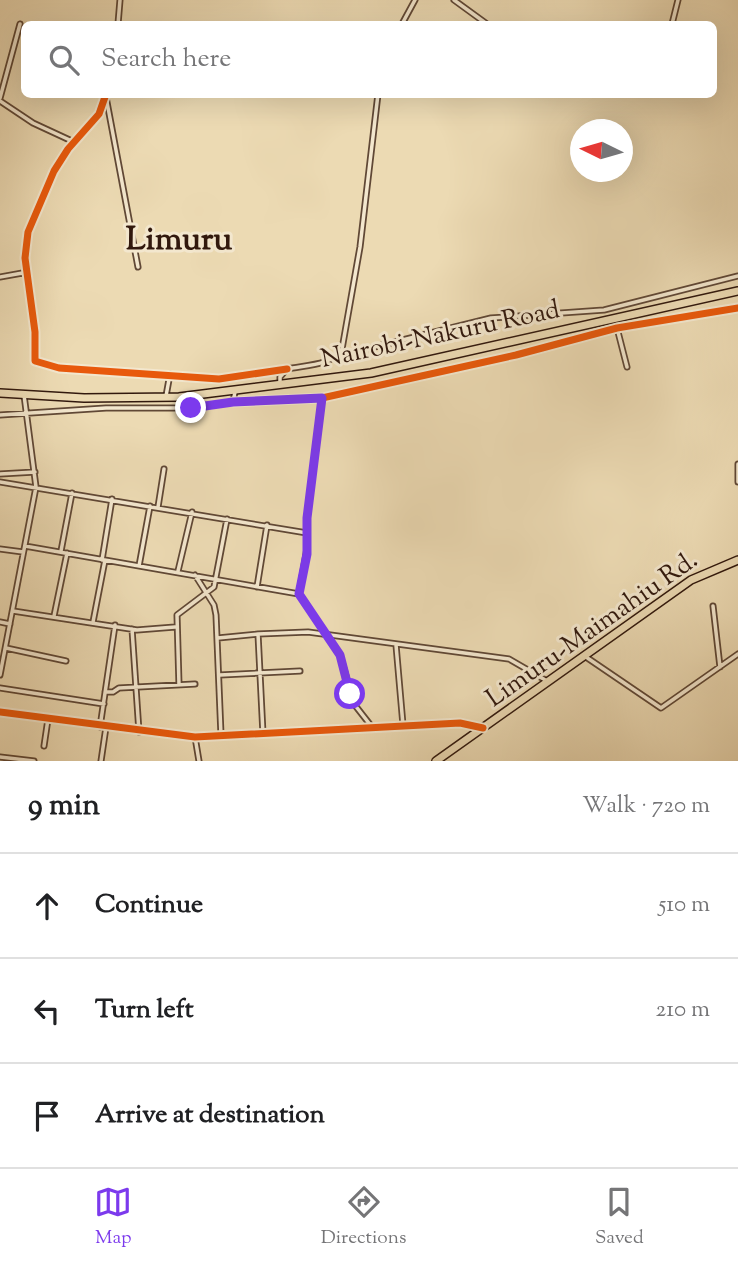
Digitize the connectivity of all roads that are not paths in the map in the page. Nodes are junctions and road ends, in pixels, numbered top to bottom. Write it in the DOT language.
graph roads {
  1 [pos="120,0"];
  2 [pos="415,0"];
  3 [pos="454,0"];
  4 [pos="678,0"];
  5 [pos="118,21"];
  6 [pos="404,21"];
  7 [pos="483,21"];
  8 [pos="673,21"];
  9 [pos="20,24"];
  10 [pos="105,98"];
  11 [pos="107,98"];
  12 [pos="377,98"];
  13 [pos="0,100"];
  14 [pos="74,142"];
  15 [pos="138,267"];
  16 [pos="27,272"];
  17 [pos="738,276"];
  18 [pos="0,277"];
  19 [pos="738,288"];
  20 [pos="737,308"];
  21 [pos="604,310"];
  22 [pos="606,318"];
  23 [pos="617,328"];
  24 [pos="334,357"];
  25 [pos="627,367"];
  26 [pos="287,369"];
  27 [pos="170,374"];
  28 [pos="238,377"];
  29 [pos="280,386"];
  30 [pos="239,391"];
  31 [pos="0,393"];
  32 [pos="24,395"];
  33 [pos="166,398"];
  34 [pos="322,398"];
  35 [pos="233,402"];
  36 [pos="28,412"];
  37 [pos="0,415"];
  38 [pos="738,464"];
  39 [pos="164,469"];
  40 [pos="34,472"];
  41 [pos="0,474"];
  42 [pos="0,482"];
  43 [pos="738,482"];
  44 [pos="36,487"];
  45 [pos="72,493"];
  46 [pos="112,499"];
  47 [pos="150,505"];
  48 [pos="158,507"];
  49 [pos="192,512"];
  50 [pos="227,519"];
  51 [pos="267,525"];
  52 [pos="307,533"];
  53 [pos="25,546"];
  54 [pos="0,549"];
  55 [pos="23,552"];
  56 [pos="64,552"];
  57 [pos="103,560"];
  58 [pos="738,560"];
  59 [pos="139,566"];
  60 [pos="178,571"];
  61 [pos="194,575"];
  62 [pos="216,577"];
  63 [pos="257,587"];
  64 [pos="207,593"];
  65 [pos="299,594"];
  66 [pos="713,606"];
  67 [pos="13,611"];
  68 [pos="54,616"];
  69 [pos="0,622"];
  70 [pos="93,622"];
  71 [pos="10,624"];
  72 [pos="115,625"];
  73 [pos="176,627"];
  74 [pos="132,628"];
  75 [pos="258,634"];
  76 [pos="326,634"];
  77 [pos="218,638"];
  78 [pos="396,645"];
  79 [pos="6,648"];
  80 [pos="738,654"];
  81 [pos="584,656"];
  82 [pos="66,661"];
  83 [pos="1,667"];
  84 [pos="720,667"];
  85 [pos="300,671"];
  86 [pos="260,673"];
  87 [pos="0,675"];
  88 [pos="220,675"];
  89 [pos="548,682"];
  90 [pos="195,684"];
  91 [pos="179,685"];
  92 [pos="0,688"];
  93 [pos="135,689"];
  94 [pos="105,692"];
  95 [pos="104,704"];
  96 [pos="0,712"];
  97 [pos="48,719"];
  98 [pos="403,725"];
  99 [pos="100,727"];
  100 [pos="106,727"];
  101 [pos="372,727"];
  102 [pos="483,728"];
  103 [pos="139,732"];
  104 [pos="263,734"];
  105 [pos="221,735"];
  106 [pos="195,737"];
  107 [pos="44,746"];
  108 [pos="0,757"];
  109 [pos="32,761"];
  110 [pos="102,761"];
  111 [pos="200,761"];
  112 [pos="436,761"];
  1 -- 5 [label="street"];
  2 -- 6 [label="street"];
  3 -- 7 [label="street"];
  4 -- 8 [label="street"];
  9 -- 13 [label="street"];
  10 -- 14 [label="street"];
  11 -- 15 [label="street"];
  12 -- 24 [label="street"];
  13 -- 14 [label="street"];
  14 -- 16 [label="street"];
  16 -- 18 [label="street"];
  16 -- 27 [label="street"];
  17 -- 21 [label="street"];
  19 -- 22 [label="highway, Nairobi-Nakuru Road"];
  20 -- 23 [label="street"];
  21 -- 22 [label="street"];
  21 -- 24 [label="street"];
  22 -- 29 [label="highway, Nairobi-Nakuru Road"];
  23 -- 25 [label="street"];
  23 -- 34 [label="street"];
  24 -- 26 [label="street"];
  26 -- 28 [label="street"];
  26 -- 29 [label="street"];
  27 -- 28 [label="street"];
  27 -- 33 [label="street"];
  28 -- 30 [label="street"];
  29 -- 30 [label="highway, Nairobi-Nakuru Road"];
  30 -- 33 [label="highway, Nairobi-Nakuru Road"];
  30 -- 35 [label="street"];
  31 -- 32 [label="highway, Nairobi-Nakuru Road"];
  32 -- 33 [label="highway, Nairobi-Nakuru Road"];
  32 -- 36 [label="street"];
  34 -- 35 [label="street"];
  34 -- 52 [label="street"];
  35 -- 36 [label="street"];
  36 -- 37 [label="street"];
  36 -- 40 [label="street"];
  38 -- 43 [label="street"];
  39 -- 48 [label="street"];
  40 -- 41 [label="street"];
  40 -- 44 [label="street"];
  42 -- 44 [label="street"];
  44 -- 45 [label="street"];
  44 -- 53 [label="street"];
  45 -- 46 [label="street"];
  45 -- 56 [label="street"];
  46 -- 47 [label="street"];
  46 -- 57 [label="street"];
  47 -- 48 [label="street"];
  47 -- 59 [label="street"];
  48 -- 49 [label="street"];
  49 -- 50 [label="street"];
  49 -- 60 [label="street"];
  50 -- 51 [label="street"];
  50 -- 62 [label="street"];
  51 -- 52 [label="street"];
  51 -- 63 [label="street"];
  52 -- 65 [label="street"];
  53 -- 55 [label="street"];
  53 -- 56 [label="street"];
  54 -- 55 [label="street"];
  55 -- 67 [label="street"];
  56 -- 57 [label="street"];
  56 -- 68 [label="street"];
  57 -- 59 [label="street"];
  57 -- 70 [label="street"];
  58 -- 81 [label="highway, Limuru-Maimahiu Rd."];
  59 -- 60 [label="street"];
  60 -- 61 [label="street"];
  61 -- 62 [label="street"];
  61 -- 64 [label="street"];
  62 -- 63 [label="street"];
  62 -- 64 [label="street"];
  63 -- 65 [label="street"];
  64 -- 73 [label="street"];
  64 -- 77 [label="street"];
  65 -- 76 [label="street"];
  66 -- 84 [label="street"];
  67 -- 68 [label="street"];
  67 -- 71 [label="street"];
  68 -- 70 [label="street"];
  69 -- 71 [label="street"];
  70 -- 72 [label="street"];
  71 -- 79 [label="street"];
  72 -- 74 [label="street"];
  72 -- 94 [label="street"];
  73 -- 74 [label="street"];
  73 -- 91 [label="street"];
  74 -- 93 [label="street"];
  75 -- 76 [label="street"];
  75 -- 77 [label="street"];
  75 -- 86 [label="street"];
  76 -- 78 [label="street"];
  76 -- 101 [label="street"];
  77 -- 88 [label="street"];
  78 -- 89 [label="street"];
  78 -- 98 [label="street"];
  79 -- 82 [label="street"];
  79 -- 83 [label="street"];
  80 -- 84 [label="street"];
  81 -- 84 [label="street"];
  81 -- 89 [label="highway, Limuru-Maimahiu Rd."];
  83 -- 87 [label="street"];
  85 -- 86 [label="street"];
  86 -- 88 [label="street"];
  86 -- 104 [label="street"];
  88 -- 105 [label="street"];
  89 -- 102 [label="highway, Limuru-Maimahiu Rd."];
  90 -- 91 [label="street"];
  91 -- 93 [label="street"];
  92 -- 95 [label="street"];
  93 -- 94 [label="street"];
  93 -- 103 [label="street"];
  94 -- 95 [label="street"];
  95 -- 99 [label="street"];
  96 -- 97 [label="street"];
  97 -- 99 [label="street"];
  97 -- 107 [label="street"];
  98 -- 101 [label="street"];
  98 -- 102 [label="street"];
  99 -- 100 [label="street"];
  100 -- 103 [label="street"];
  100 -- 110 [label="street"];
  101 -- 104 [label="street"];
  102 -- 112 [label="highway, Limuru-Maimahiu Rd."];
  103 -- 106 [label="street"];
  104 -- 105 [label="street"];
  105 -- 106 [label="street"];
  106 -- 111 [label="street"];
  108 -- 109 [label="street"];
}
